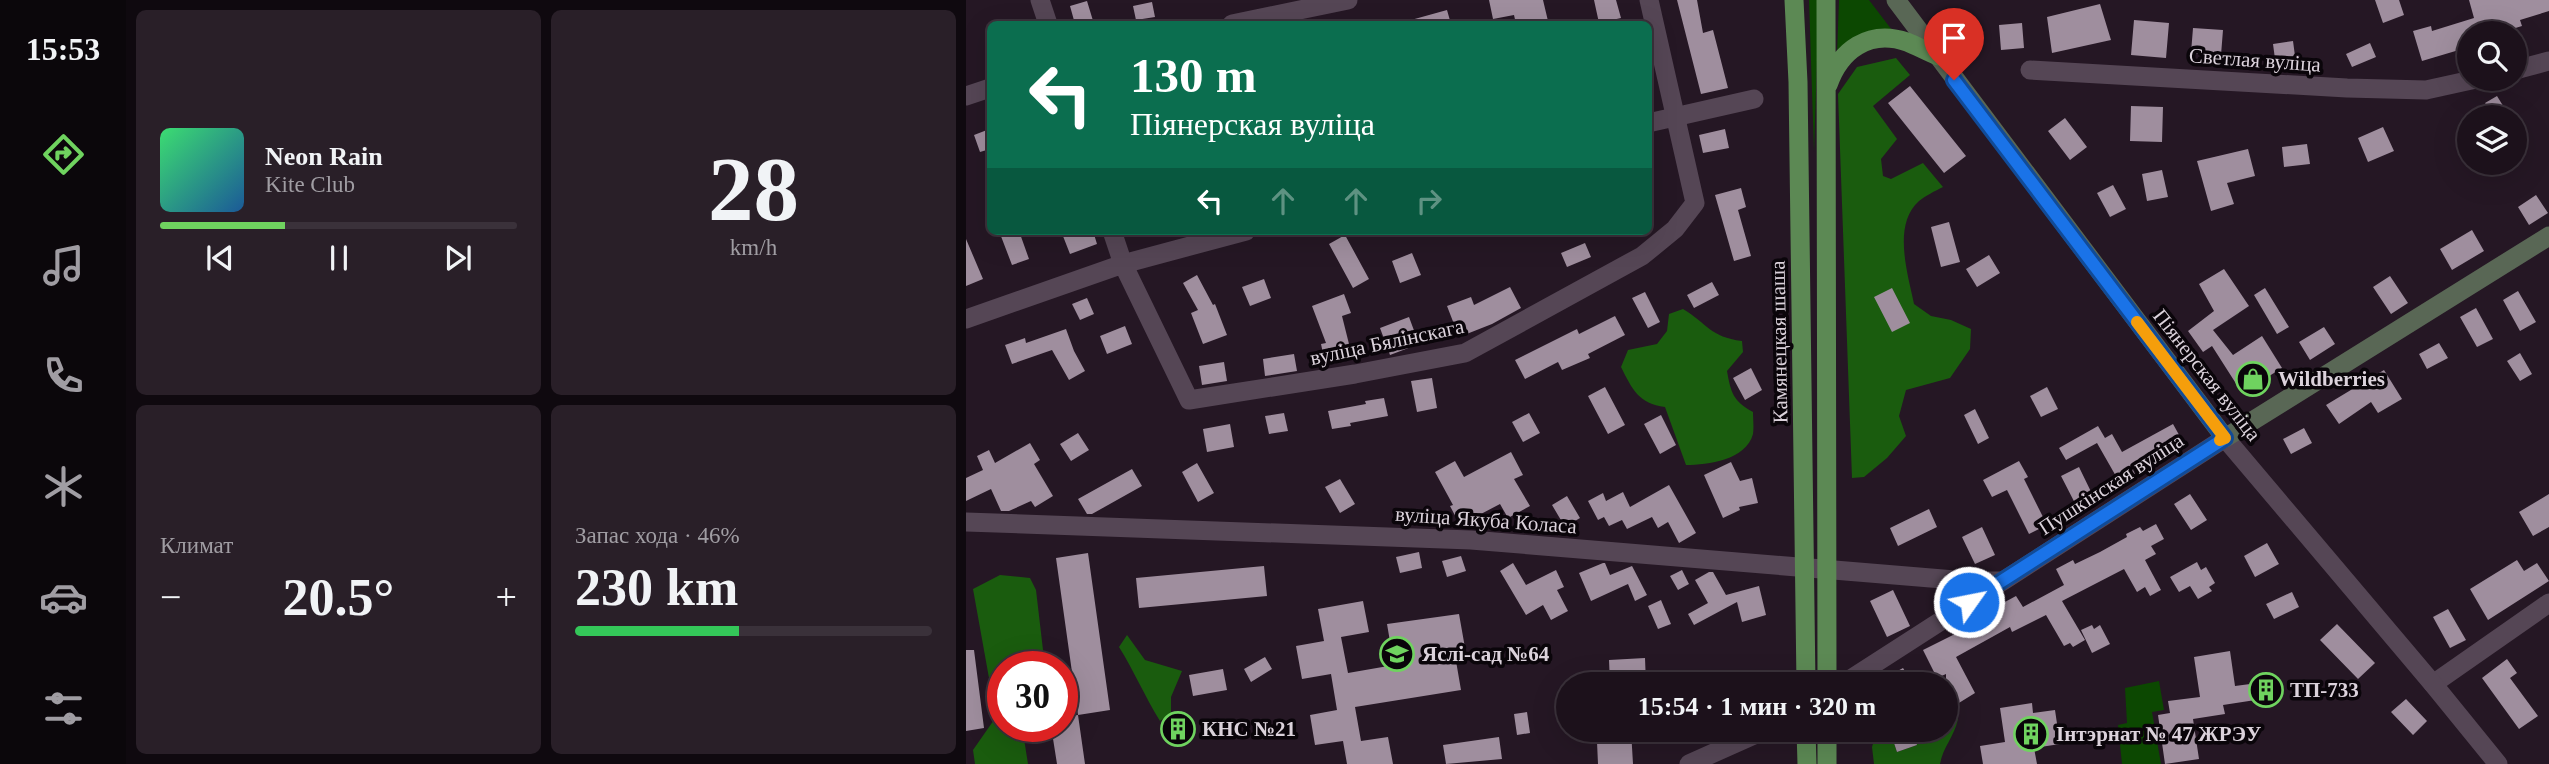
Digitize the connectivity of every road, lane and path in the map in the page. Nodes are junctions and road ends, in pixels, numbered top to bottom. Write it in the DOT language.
graph roads {
  1 [pos="1040,0"];
  2 [pos="1348,0"];
  3 [pos="1649,0"];
  4 [pos="1794,0"];
  5 [pos="1826,0"];
  6 [pos="1896,0"];
  7 [pos="1047,21"];
  8 [pos="1246,21"];
  9 [pos="1938,56"];
  10 [pos="2549,61"];
  11 [pos="2527,67"];
  12 [pos="2030,70"];
  13 [pos="2457,83"];
  14 [pos="987,89"];
  15 [pos="966,96"];
  16 [pos="1824,96"];
  17 [pos="1754,99"];
  18 [pos="1674,117"];
  19 [pos="1652,122"];
  20 [pos="1113,235"];
  21 [pos="1231,235"];
  22 [pos="2549,236"];
  23 [pos="1123,264"];
  24 [pos="966,319"];
  25 [pos="2225,438"];
  26 [pos="966,522"];
  27 [pos="2002,581"];
  28 [pos="2549,603"];
  29 [pos="1806,672"];
  30 [pos="1827,672"];
  31 [pos="1862,672"];
  32 [pos="2433,684"];
  33 [pos="1738,742"];
  34 [pos="1806,742"];
  35 [pos="1827,742"];
  36 [pos="1689,764"];
  37 [pos="1807,764"];
  38 [pos="1827,764"];
  39 [pos="2498,764"];
  1 -- 7 [label="street"];
  2 -- 8 [label="street"];
  3 -- 18 [label="street, вуліца Бялінскага"];
  4 -- 29 [label="main road, Камянецкая шаша"];
  5 -- 16 [label="main road"];
  6 -- 9 [label="main road, Піянерская вуліца"];
  9 -- 16 [label="main road"];
  9 -- 25 [label="main road, Піянерская вуліца"];
  10 -- 11 [label="street"];
  12 -- 13 [label="street, Светлая вуліца"];
  14 -- 15 [label="street"];
  16 -- 30 [label="main road"];
  17 -- 18 [label="street"];
  18 -- 19 [label="street"];
  18 -- 23 [label="street, вуліца Бялінскага"];
  20 -- 23 [label="street, вуліца Бялінскага"];
  21 -- 23 [label="street"];
  22 -- 25 [label="main road, Пушкінская вуліца"];
  23 -- 24 [label="street"];
  25 -- 27 [label="street, Пушкінская вуліца"];
  25 -- 32 [label="street, Піянерская вуліца"];
  26 -- 27 [label="street, вуліца Якуба Коласа"];
  27 -- 31 [label="street, Пушкінская вуліца"];
  28 -- 32 [label="street"];
  32 -- 39 [label="street, Піянерская вуліца"];
  33 -- 36 [label="street"];
  34 -- 37 [label="main road"];
  35 -- 38 [label="main road"];
}
